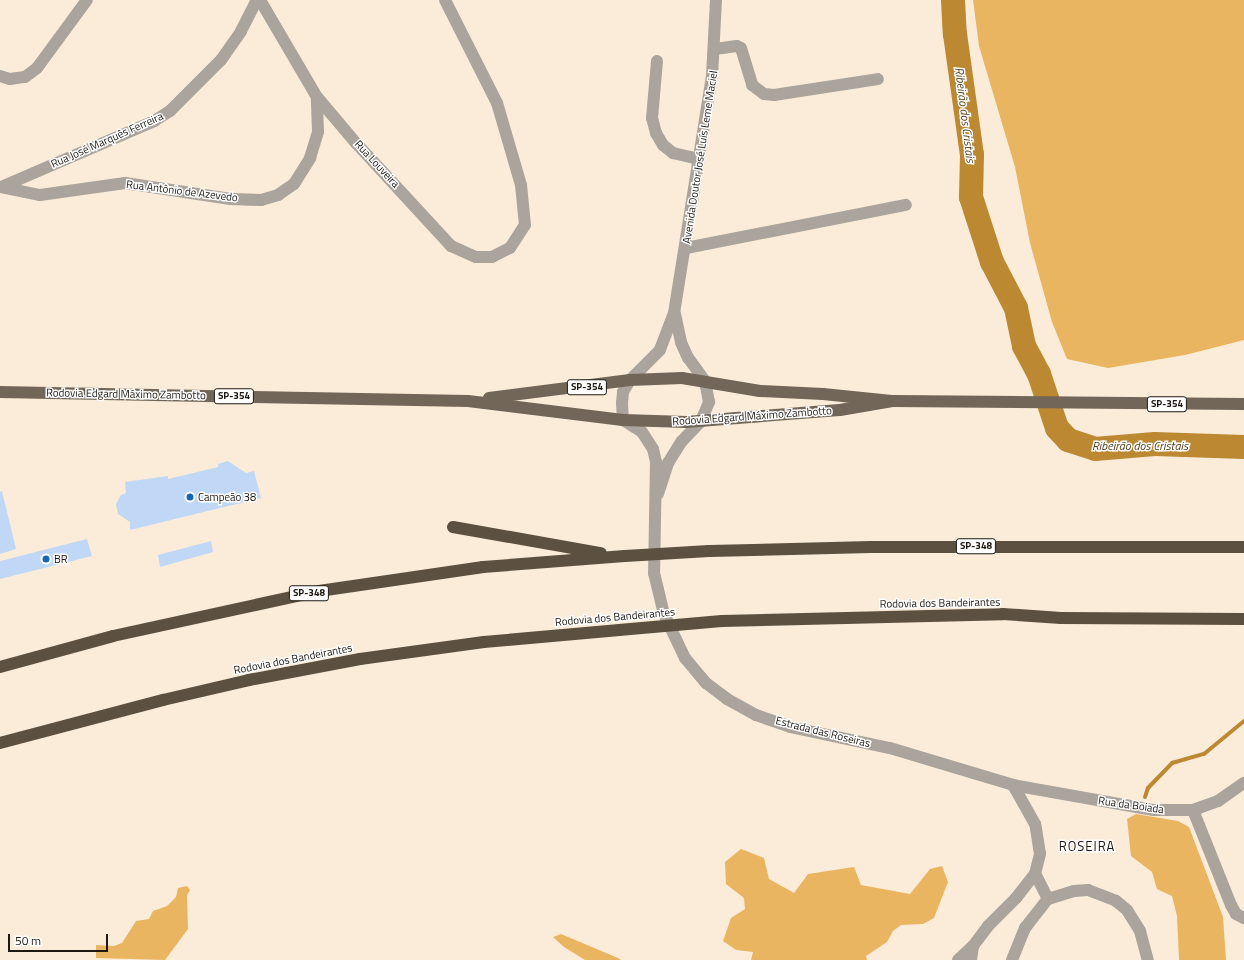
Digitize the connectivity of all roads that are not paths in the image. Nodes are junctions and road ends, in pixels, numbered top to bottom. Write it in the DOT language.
graph roads {
  1 [pos="87,0"];
  2 [pos="259,0"];
  3 [pos="445,0"];
  4 [pos="716,0"];
  5 [pos="715,49"];
  6 [pos="658,60"];
  7 [pos="0,76"];
  8 [pos="878,79"];
  9 [pos="316,97"];
  10 [pos="698,159"];
  11 [pos="0,187"];
  12 [pos="906,205"];
  13 [pos="686,248"];
  14 [pos="674,313"];
  15 [pos="630,380"];
  16 [pos="705,381"];
  17 [pos="0,392"];
  18 [pos="468,401"];
  19 [pos="892,401"];
  20 [pos="1244,404"];
  21 [pos="623,420"];
  22 [pos="701,421"];
  23 [pos="654,508"];
  24 [pos="453,527"];
  25 [pos="1244,547"];
  26 [pos="622,556"];
  27 [pos="1244,619"];
  28 [pos="0,667"];
  29 [pos="0,743"];
  30 [pos="1244,783"];
  31 [pos="1012,785"];
  32 [pos="1193,810"];
  33 [pos="1035,874"];
  34 [pos="1048,899"];
  35 [pos="1244,918"];
  36 [pos="973,946"];
  37 [pos="958,960"];
  38 [pos="971,960"];
  39 [pos="1012,960"];
  40 [pos="1148,960"];
  1 -- 7 [label="street"];
  2 -- 9 [label="street, Rua Louveira"];
  2 -- 11 [label="street, Rua José Marquês Ferreira"];
  3 -- 9 [label="street, Rua Louveira"];
  4 -- 5 [label="street, Avenida Doutor José Luís Leme Maciel"];
  5 -- 8 [label="street"];
  5 -- 10 [label="street, Avenida Doutor José Luís Leme Maciel"];
  6 -- 10 [label="street"];
  9 -- 11 [label="street, Rua Antônio de Azevedo"];
  10 -- 13 [label="street, Avenida Doutor José Luís Leme Maciel"];
  12 -- 13 [label="street"];
  13 -- 14 [label="street, Avenida Doutor José Luís Leme Maciel"];
  14 -- 15 [label="street, Avenida Doutor José Luís Leme Maciel"];
  14 -- 16 [label="street, Avenida Doutor José Luís Leme Maciel"];
  15 -- 16 [label="main road, Rodovia Edgard Máximo Zambotto / SP-354"];
  15 -- 18 [label="main road, Rodovia Edgard Máximo Zambotto / SP-354"];
  15 -- 21 [label="street"];
  16 -- 19 [label="main road, Rodovia Edgard Máximo Zambotto / SP-354"];
  16 -- 22 [label="street"];
  17 -- 18 [label="main road, Rodovia Edgard Máximo Zambotto / SP-354"];
  18 -- 21 [label="main road, Rodovia Edgard Máximo Zambotto / SP-354"];
  19 -- 20 [label="main road, Rodovia Edgard Máximo Zambotto / SP-354"];
  19 -- 22 [label="main road, Rodovia Edgard Máximo Zambotto / SP-354"];
  21 -- 22 [label="main road, Rodovia Edgard Máximo Zambotto / SP-354"];
  21 -- 23 [label="street, Estrada das Roseiras"];
  22 -- 23 [label="street, Estrada das Roseiras"];
  23 -- 31 [label="street, Estrada das Roseiras"];
  24 -- 26 [label="highway"];
  25 -- 26 [label="highway, SP-348, bridge"];
  26 -- 28 [label="highway, SP-348"];
  27 -- 29 [label="highway, Rodovia dos Bandeirantes, bridge"];
  30 -- 32 [label="street, Rua da Boiada"];
  31 -- 32 [label="street, Rua da Boiada"];
  31 -- 33 [label="street"];
  32 -- 35 [label="street"];
  33 -- 34 [label="street"];
  33 -- 36 [label="street"];
  34 -- 39 [label="street"];
  34 -- 40 [label="street"];
  36 -- 37 [label="street"];
  36 -- 38 [label="street"];
}
